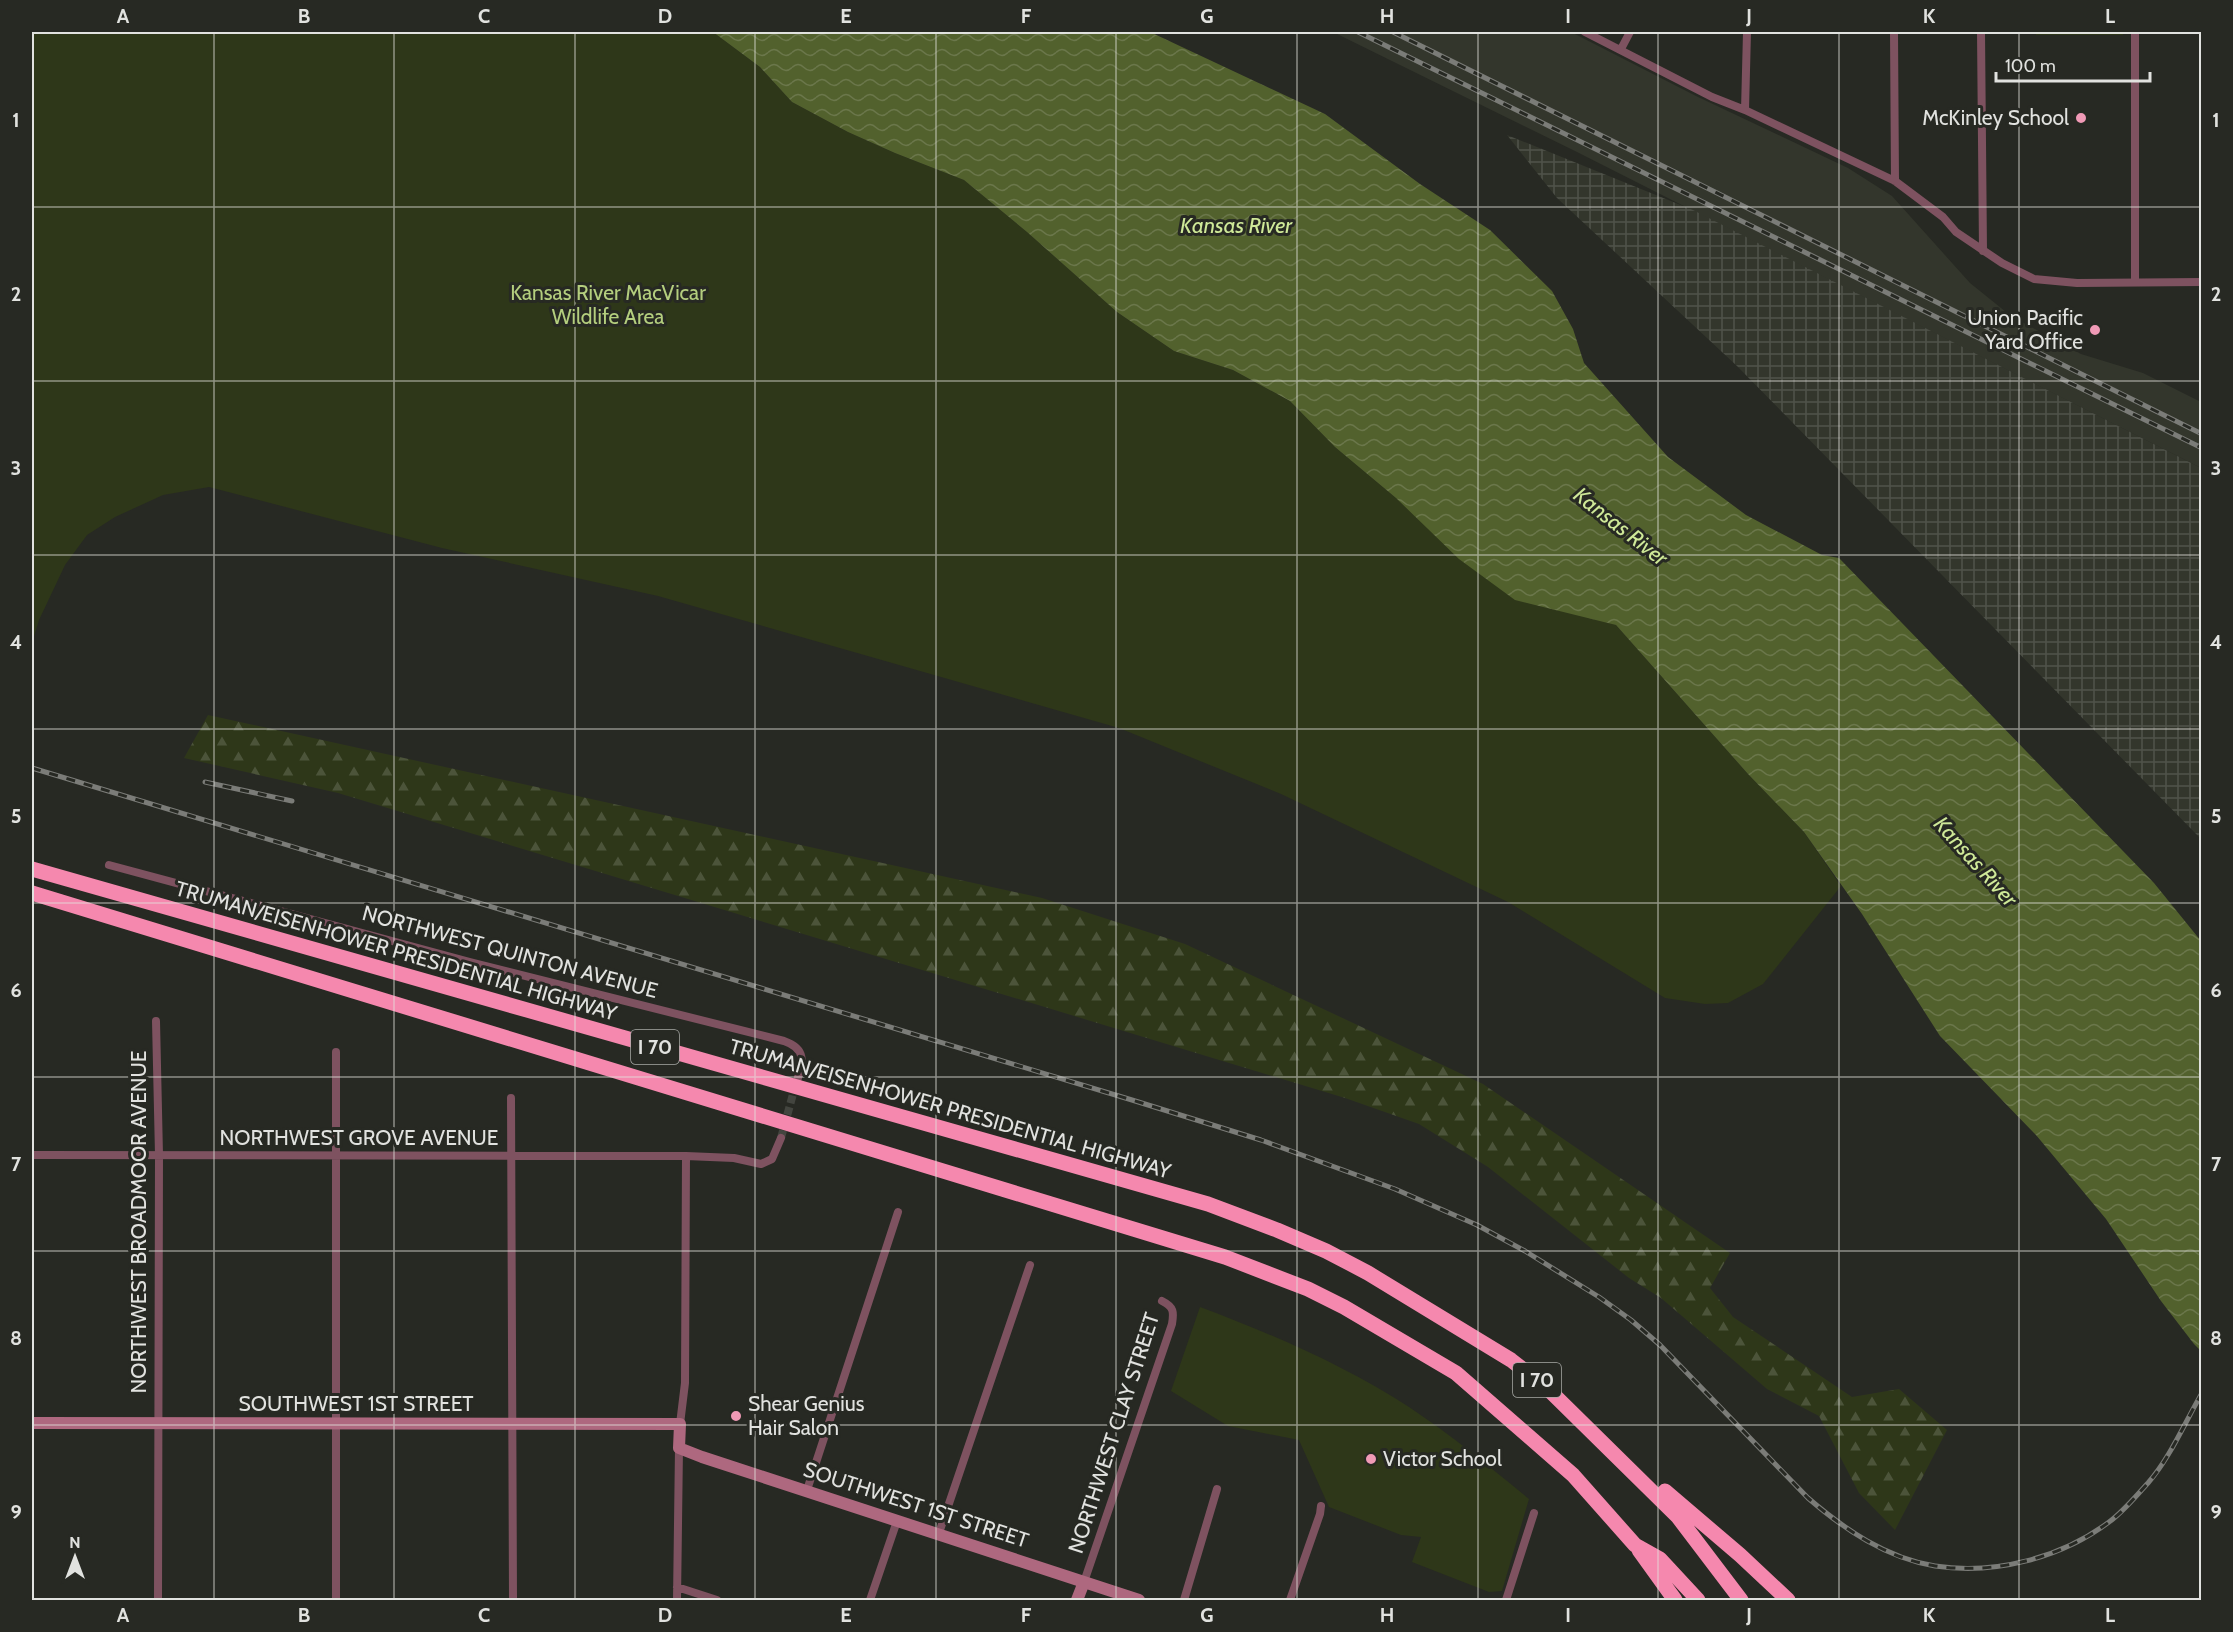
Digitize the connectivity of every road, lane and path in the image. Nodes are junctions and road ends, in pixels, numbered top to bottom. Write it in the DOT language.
graph roads {
  1 [pos="1585,32"];
  2 [pos="1630,32"];
  3 [pos="1747,32"];
  4 [pos="1894,32"];
  5 [pos="1981,32"];
  6 [pos="2135,32"];
  7 [pos="1621,49"];
  8 [pos="1745,110"];
  9 [pos="1895,181"];
  10 [pos="1983,250"];
  11 [pos="2135,282"];
  12 [pos="2202,282"];
  13 [pos="109,865"];
  14 [pos="32,869"];
  15 [pos="32,893"];
  16 [pos="156,1021"];
  17 [pos="336,1052"];
  18 [pos="797,1081"];
  19 [pos="512,1098"];
  20 [pos="780,1138"];
  21 [pos="32,1155"];
  22 [pos="159,1155"];
  23 [pos="336,1155"];
  24 [pos="512,1156"];
  25 [pos="686,1156"];
  26 [pos="898,1212"];
  27 [pos="1030,1265"];
  28 [pos="1162,1301"];
  29 [pos="1583,1421"];
  30 [pos="32,1423"];
  31 [pos="159,1423"];
  32 [pos="335,1424"];
  33 [pos="513,1424"];
  34 [pos="680,1424"];
  35 [pos="679,1448"];
  36 [pos="1218,1489"];
  37 [pos="807,1490"];
  38 [pos="1321,1506"];
  39 [pos="1534,1513"];
  40 [pos="897,1521"];
  41 [pos="939,1533"];
  42 [pos="1635,1545"];
  43 [pos="1084,1582"];
  44 [pos="677,1587"];
  45 [pos="158,1600"];
  46 [pos="336,1600"];
  47 [pos="513,1600"];
  48 [pos="677,1600"];
  49 [pos="717,1600"];
  50 [pos="870,1600"];
  51 [pos="1077,1600"];
  52 [pos="1139,1600"];
  53 [pos="1184,1600"];
  54 [pos="1290,1600"];
  55 [pos="1506,1600"];
  56 [pos="1675,1600"];
  57 [pos="1698,1600"];
  58 [pos="1741,1600"];
  59 [pos="1788,1600"];
  1 -- 7 [label="street"];
  2 -- 7 [label="street"];
  3 -- 8 [label="street"];
  4 -- 9 [label="street"];
  5 -- 10 [label="street"];
  6 -- 11 [label="street"];
  7 -- 8 [label="street"];
  8 -- 9 [label="street"];
  9 -- 10 [label="street"];
  10 -- 11 [label="street"];
  11 -- 12 [label="street"];
  13 -- 18 [label="street, NORTHWEST QUINTON AVENUE"];
  14 -- 29 [label="highway, TRUMAN/EISENHOWER PRESIDENTIAL HIGHWAY / I 70"];
  15 -- 42 [label="highway, I 70"];
  16 -- 22 [label="street, NORTHWEST BROADMOOR AVENUE"];
  17 -- 23 [label="street"];
  19 -- 24 [label="street"];
  20 -- 25 [label="street"];
  21 -- 22 [label="street, NORTHWEST GROVE AVENUE"];
  22 -- 23 [label="street, NORTHWEST GROVE AVENUE"];
  22 -- 31 [label="street, NORTHWEST BROADMOOR AVENUE"];
  23 -- 24 [label="street, NORTHWEST GROVE AVENUE"];
  23 -- 32 [label="street"];
  24 -- 25 [label="street, NORTHWEST GROVE AVENUE"];
  24 -- 33 [label="street"];
  25 -- 34 [label="street"];
  26 -- 37 [label="street"];
  27 -- 41 [label="street"];
  28 -- 43 [label="street, NORTHWEST CLAY STREET"];
  29 -- 58 [label="highway, TRUMAN/EISENHOWER PRESIDENTIAL HIGHWAY / I 70"];
  29 -- 59 [label="highway"];
  30 -- 31 [label="street, SOUTHWEST 1ST STREET"];
  31 -- 32 [label="street, SOUTHWEST 1ST STREET"];
  31 -- 45 [label="street, NORTHWEST BROADMOOR AVENUE"];
  32 -- 33 [label="street, SOUTHWEST 1ST STREET"];
  32 -- 46 [label="street"];
  33 -- 34 [label="street, SOUTHWEST 1ST STREET"];
  33 -- 47 [label="street"];
  34 -- 35 [label="street"];
  35 -- 37 [label="street, SOUTHWEST 1ST STREET"];
  35 -- 44 [label="street"];
  36 -- 53 [label="street"];
  37 -- 40 [label="street, SOUTHWEST 1ST STREET"];
  38 -- 54 [label="street"];
  39 -- 55 [label="street"];
  40 -- 41 [label="street, SOUTHWEST 1ST STREET"];
  40 -- 50 [label="street"];
  41 -- 43 [label="street, SOUTHWEST 1ST STREET"];
  42 -- 56 [label="highway"];
  42 -- 57 [label="highway, I 70"];
  43 -- 51 [label="street"];
  43 -- 52 [label="street, SOUTHWEST 1ST STREET"];
  44 -- 48 [label="street"];
  44 -- 49 [label="street"];
}
